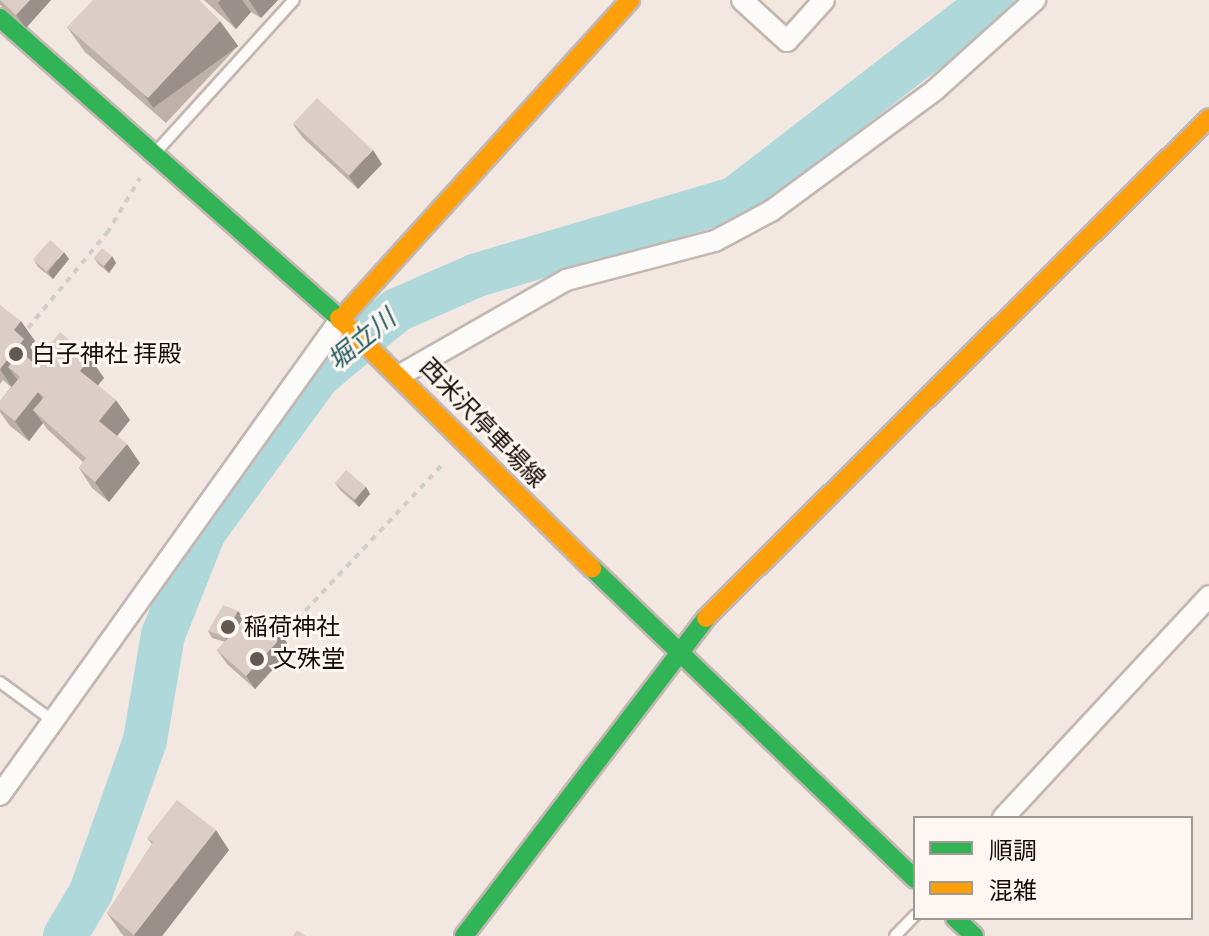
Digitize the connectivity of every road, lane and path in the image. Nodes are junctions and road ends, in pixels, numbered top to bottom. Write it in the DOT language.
graph roads {
  1 [pos="294,0"];
  2 [pos="630,0"];
  3 [pos="742,0"];
  4 [pos="824,0"];
  5 [pos="1035,0"];
  6 [pos="0,18"];
  7 [pos="1209,118"];
  8 [pos="156,152"];
  9 [pos="344,323"];
  10 [pos="28,328"];
  11 [pos="402,374"];
  12 [pos="462,443"];
  13 [pos="1209,596"];
  14 [pos="289,628"];
  15 [pos="679,645"];
  16 [pos="0,682"];
  17 [pos="53,721"];
  18 [pos="0,795"];
  19 [pos="1005,816"];
  20 [pos="913,877"];
  21 [pos="913,917"];
  22 [pos="957,920"];
  23 [pos="464,936"];
  24 [pos="895,936"];
  25 [pos="974,936"];
  1 -- 8 [label="lane"];
  2 -- 9 [label="street"];
  3 -- 4 [label="street"];
  5 -- 11 [label="street"];
  6 -- 8 [label="street, 西米沢停車場線"];
  7 -- 15 [label="street"];
  8 -- 9 [label="street, 西米沢停車場線"];
  8 -- 10 [label="path"];
  9 -- 11 [label="street, 西米沢停車場線"];
  9 -- 17 [label="street"];
  11 -- 12 [label="street, 西米沢停車場線"];
  12 -- 14 [label="path"];
  12 -- 15 [label="street, 西米沢停車場線"];
  13 -- 19 [label="street"];
  15 -- 20 [label="street, 西米沢停車場線"];
  15 -- 23 [label="street"];
  16 -- 17 [label="lane"];
  17 -- 18 [label="street"];
  21 -- 24 [label="lane"];
  22 -- 25 [label="street"];
}
